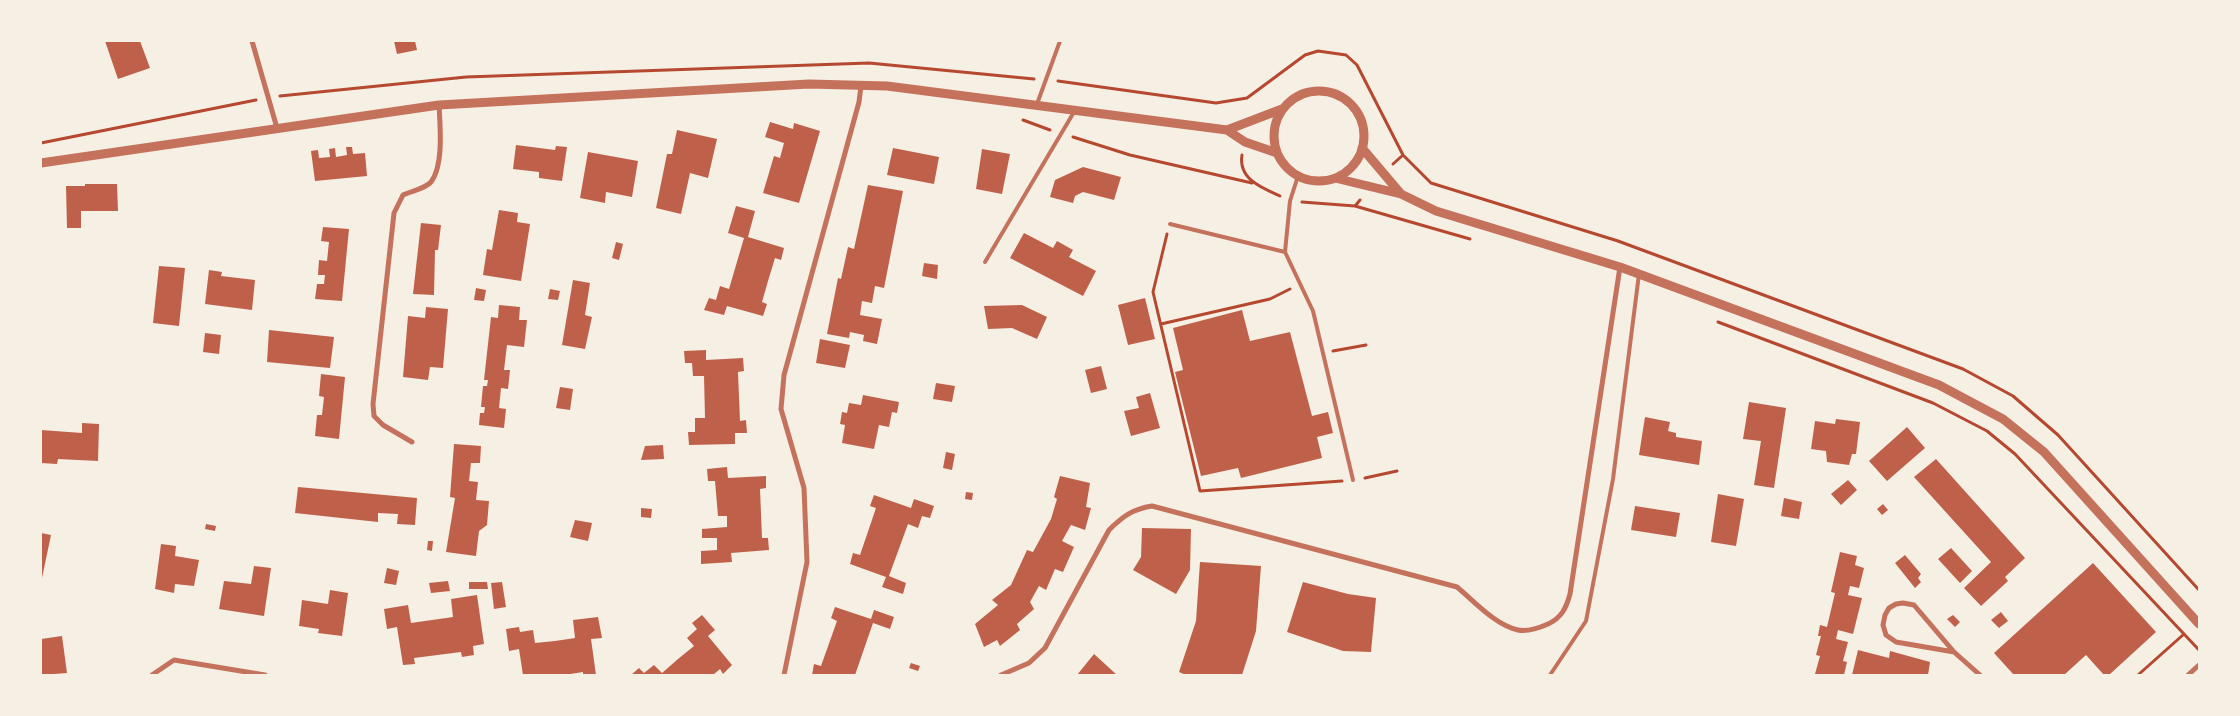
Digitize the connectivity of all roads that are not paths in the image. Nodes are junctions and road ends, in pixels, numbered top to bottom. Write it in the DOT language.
graph roads {
  1 [pos="252,41"];
  2 [pos="1060,41"];
  3 [pos="860,86"];
  4 [pos="1036,104"];
  5 [pos="439,105"];
  6 [pos="1282,108"];
  7 [pos="1075,110"];
  8 [pos="277,128"];
  9 [pos="1227,130"];
  10 [pos="1362,148"];
  11 [pos="1277,153"];
  12 [pos="41,163"];
  13 [pos="1298,176"];
  14 [pos="1335,178"];
  15 [pos="1401,194"];
  16 [pos="1170,224"];
  17 [pos="1285,252"];
  18 [pos="985,262"];
  19 [pos="1620,267"];
  20 [pos="1639,274"];
  21 [pos="412,442"];
  22 [pos="1353,480"];
  23 [pos="2199,624"];
  24 [pos="1954,652"];
  25 [pos="2199,665"];
  26 [pos="152,675"];
  27 [pos="265,675"];
  28 [pos="784,675"];
  29 [pos="1000,675"];
  30 [pos="1550,675"];
  31 [pos="1980,675"];
  32 [pos="2188,675"];
  1 -- 8 [label="street"];
  2 -- 4 [label="lane"];
  3 -- 4 [label="street"];
  3 -- 5 [label="street"];
  3 -- 28 [label="street"];
  4 -- 7 [label="street"];
  5 -- 8 [label="street"];
  5 -- 21 [label="street"];
  6 -- 9 [label="street"];
  6 -- 10 [label="street"];
  6 -- 11 [label="street"];
  7 -- 9 [label="street"];
  7 -- 18 [label="lane"];
  8 -- 12 [label="street"];
  9 -- 11 [label="street"];
  10 -- 14 [label="street"];
  10 -- 15 [label="street"];
  11 -- 13 [label="street"];
  13 -- 14 [label="street"];
  13 -- 17 [label="lane"];
  14 -- 15 [label="street"];
  15 -- 19 [label="street"];
  16 -- 17 [label="lane"];
  17 -- 22 [label="lane"];
  19 -- 20 [label="street"];
  19 -- 29 [label="street"];
  20 -- 23 [label="street"];
  20 -- 30 [label="lane"];
  24 -- 24 [label="street"];
  24 -- 31 [label="street"];
  25 -- 32 [label="street"];
  26 -- 27 [label="street"];
}
